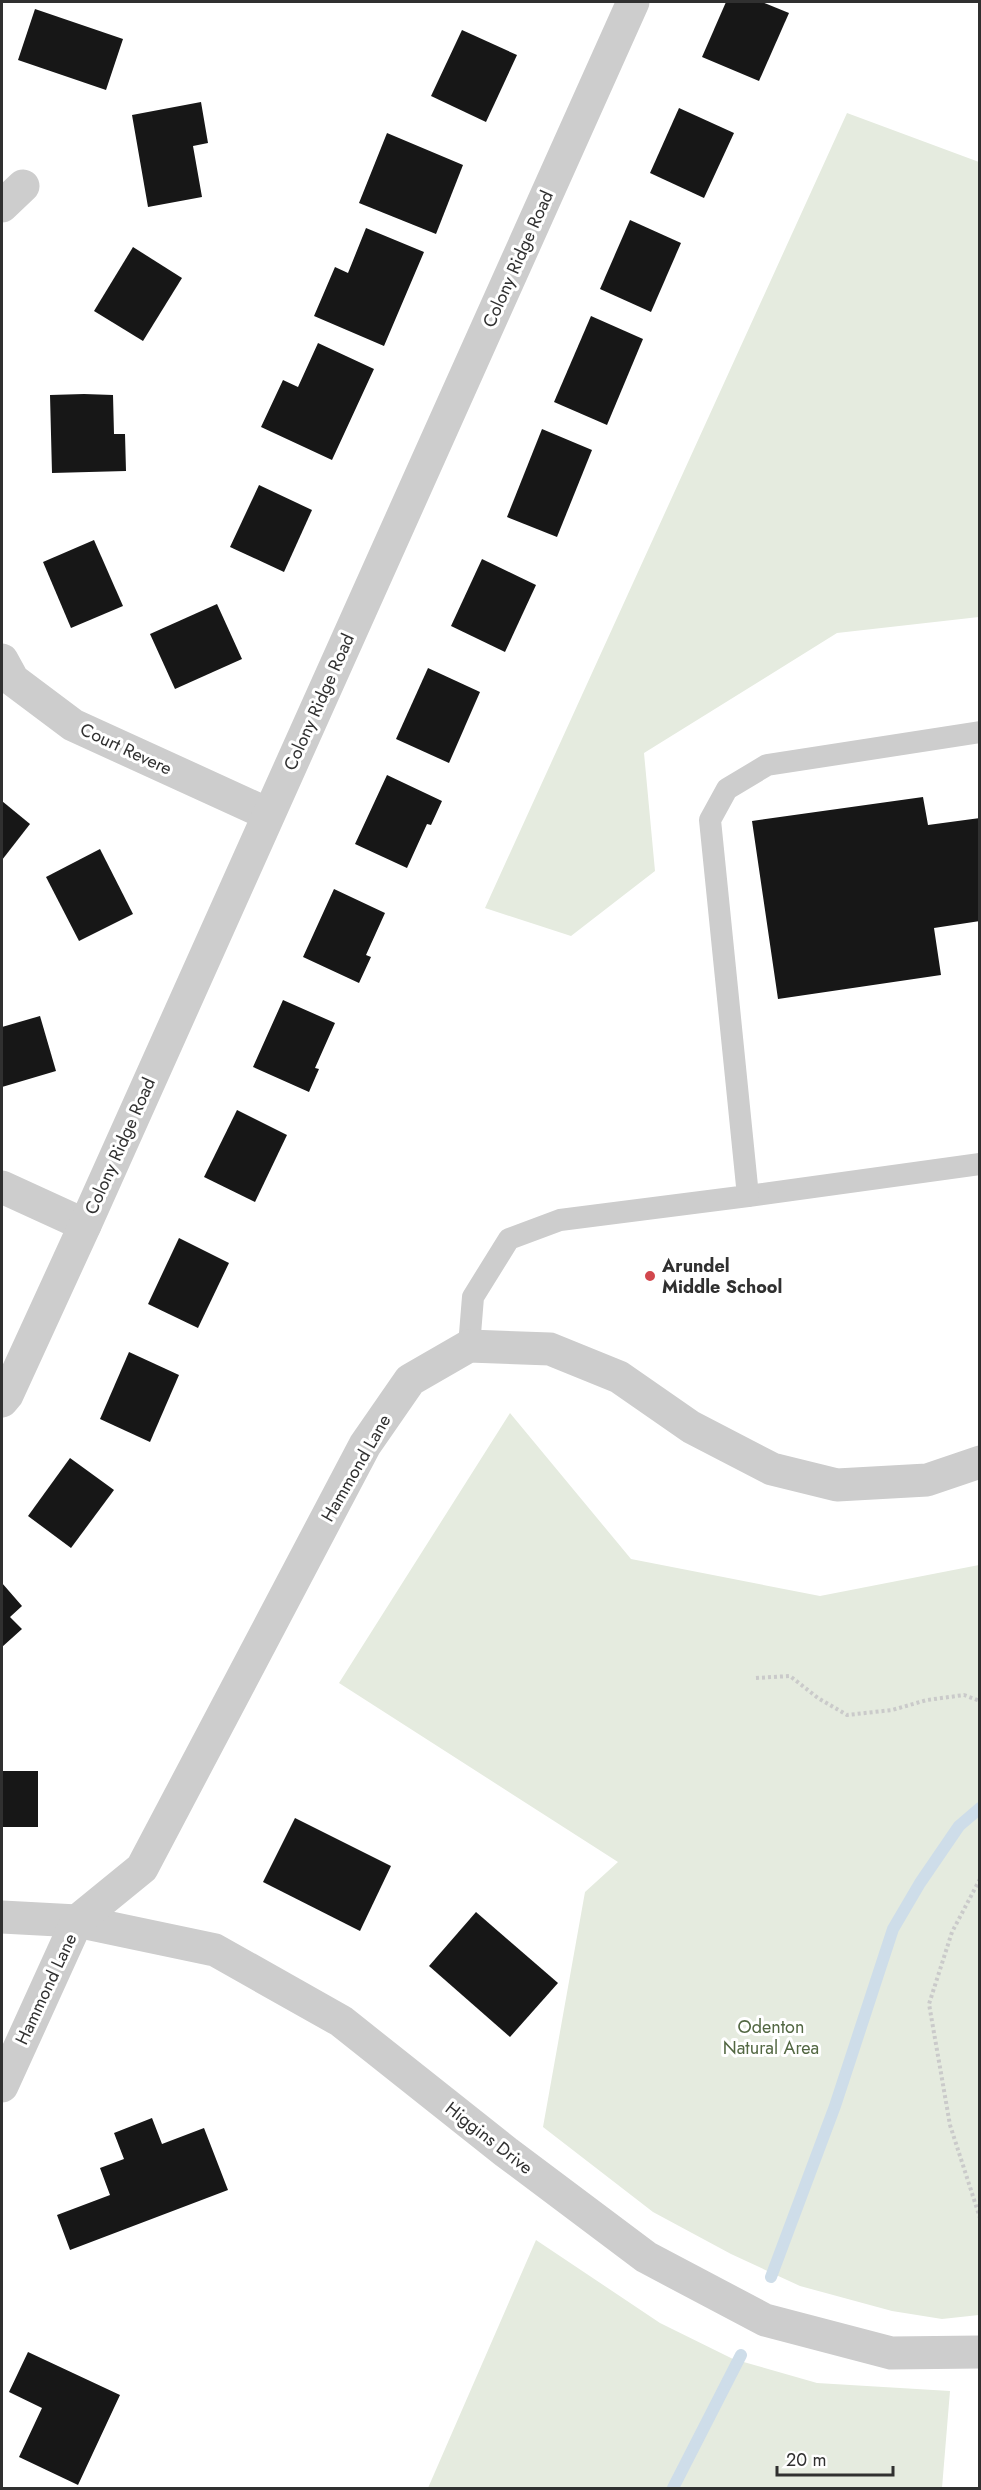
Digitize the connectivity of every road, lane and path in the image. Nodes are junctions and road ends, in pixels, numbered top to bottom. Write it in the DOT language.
graph roads {
  1 [pos="633,2"];
  2 [pos="2,660"];
  3 [pos="980,732"];
  4 [pos="268,814"];
  5 [pos="980,1164"];
  6 [pos="2,1187"];
  7 [pos="748,1196"];
  8 [pos="85,1225"];
  9 [pos="469,1346"];
  10 [pos="2,1401"];
  11 [pos="980,1462"];
  12 [pos="756,1678"];
  13 [pos="980,1701"];
  14 [pos="980,1879"];
  15 [pos="2,1917"];
  16 [pos="77,1921"];
  17 [pos="2,2086"];
  18 [pos="980,2218"];
  19 [pos="980,2352"];
  1 -- 4 [label="street, Colony Ridge Road"];
  2 -- 4 [label="street, Court Revere"];
  3 -- 7 [label="lane"];
  4 -- 8 [label="street, Colony Ridge Road"];
  5 -- 7 [label="lane"];
  6 -- 8 [label="street"];
  7 -- 9 [label="lane"];
  8 -- 10 [label="street, Colony Ridge Road"];
  9 -- 11 [label="street"];
  9 -- 16 [label="street, Hammond Lane"];
  12 -- 13 [label="path"];
  14 -- 18 [label="path"];
  15 -- 16 [label="street, Higgins Drive"];
  16 -- 17 [label="street, Hammond Lane"];
  16 -- 19 [label="street, Higgins Drive"];
}
